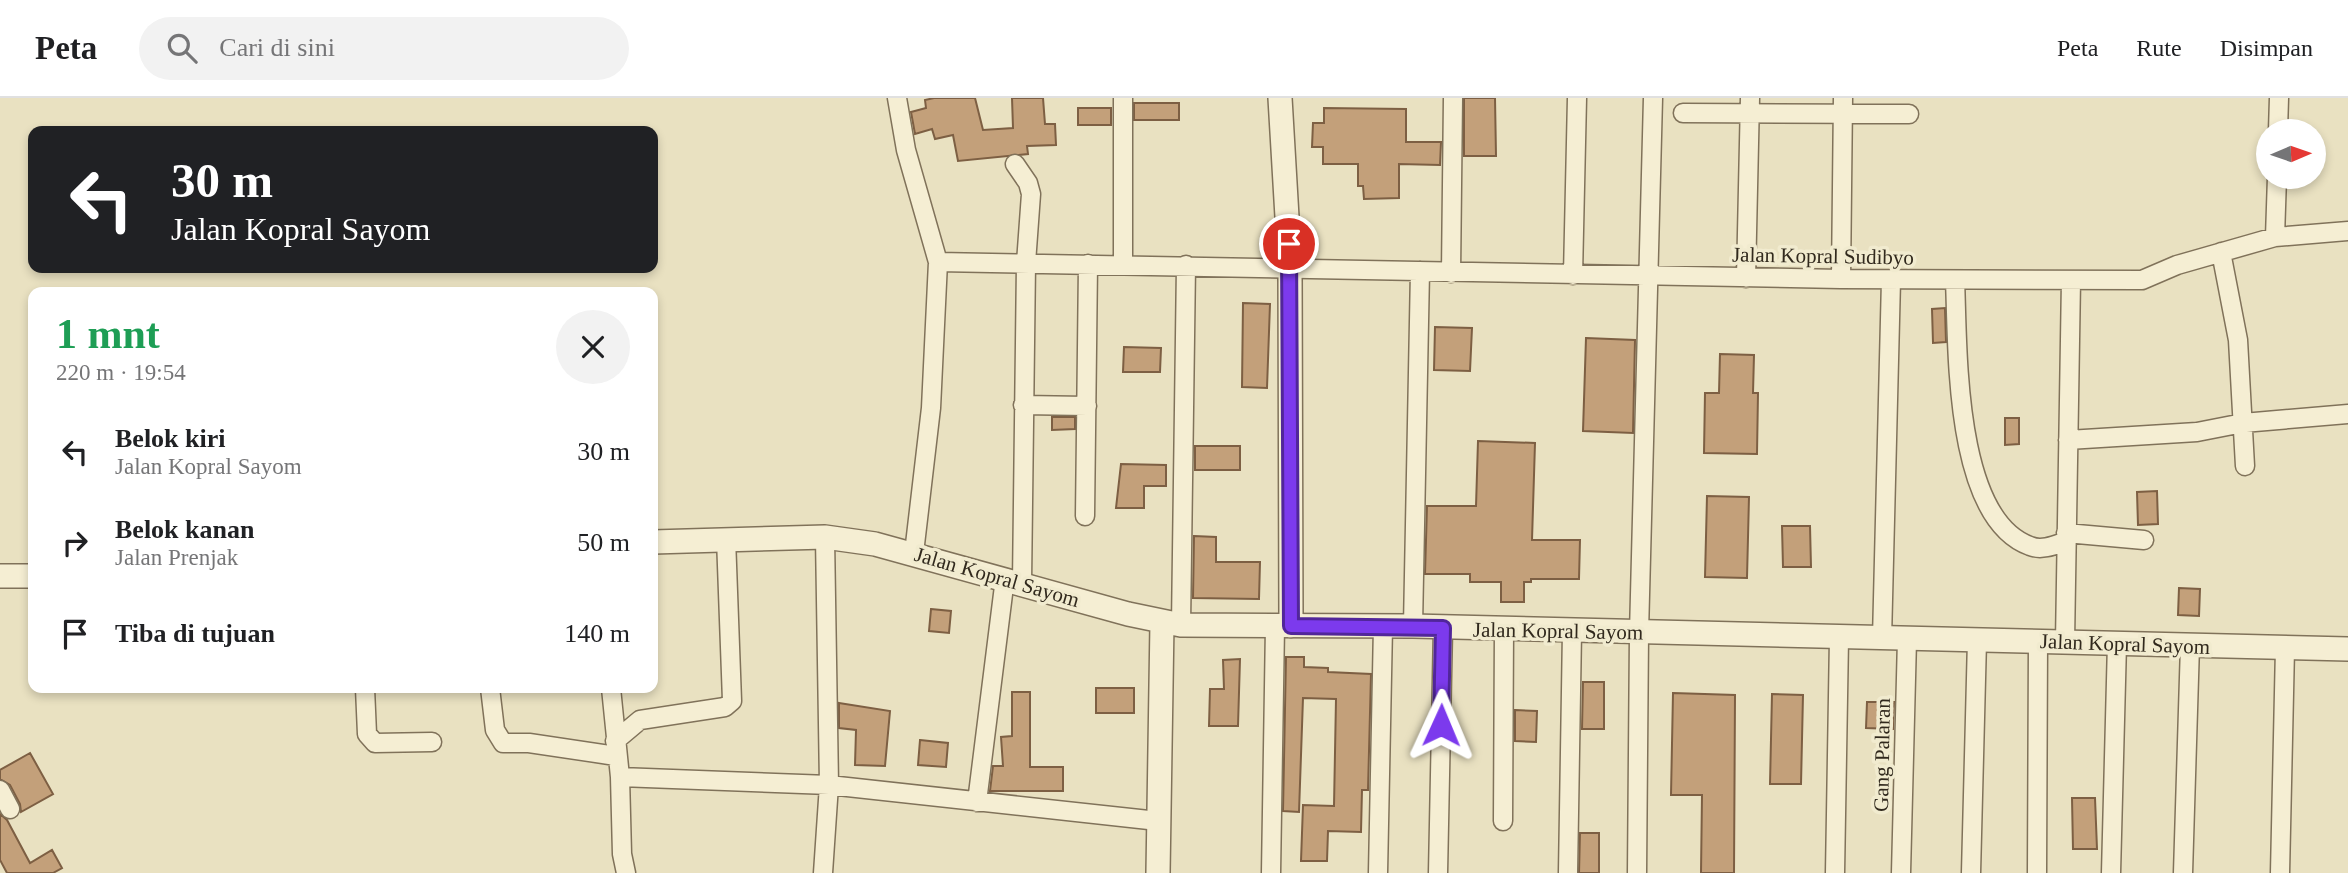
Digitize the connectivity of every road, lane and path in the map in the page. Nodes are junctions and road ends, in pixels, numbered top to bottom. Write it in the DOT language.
graph roads {
  1 [pos="897,98"];
  2 [pos="1123,98"];
  3 [pos="1280,98"];
  4 [pos="1453,98"];
  5 [pos="1577,98"];
  6 [pos="1653,98"];
  7 [pos="2279,98"];
  8 [pos="1750,105"];
  9 [pos="1843,105"];
  10 [pos="1683,113"];
  11 [pos="1909,114"];
  12 [pos="2278,119"];
  13 [pos="1015,164"];
  14 [pos="2277,189"];
  15 [pos="2348,231"];
  16 [pos="2275,237"];
  17 [pos="2221,251"];
  18 [pos="938,262"];
  19 [pos="1026,263"];
  20 [pos="1088,264"];
  21 [pos="1123,265"];
  22 [pos="1186,265"];
  23 [pos="1290,268"];
  24 [pos="1420,271"];
  25 [pos="1451,273"];
  26 [pos="1573,275"];
  27 [pos="1648,276"];
  28 [pos="1746,278"];
  29 [pos="1840,279"];
  30 [pos="1891,280"];
  31 [pos="1955,280"];
  32 [pos="2071,280"];
  33 [pos="1023,405"];
  34 [pos="1087,406"];
  35 [pos="2348,414"];
  36 [pos="2243,423"];
  37 [pos="2068,440"];
  38 [pos="2245,466"];
  39 [pos="1085,516"];
  40 [pos="825,537"];
  41 [pos="2066,537"];
  42 [pos="726,538"];
  43 [pos="2144,540"];
  44 [pos="658,542"];
  45 [pos="914,553"];
  46 [pos="0,576"];
  47 [pos="28,576"];
  48 [pos="1013,580"];
  49 [pos="1171,624"];
  50 [pos="1283,626"];
  51 [pos="1383,626"];
  52 [pos="1413,626"];
  53 [pos="1443,628"];
  54 [pos="1504,629"];
  55 [pos="1572,631"];
  56 [pos="1639,633"];
  57 [pos="1839,638"];
  58 [pos="1882,639"];
  59 [pos="1907,639"];
  60 [pos="1977,640"];
  61 [pos="2038,641"];
  62 [pos="2065,642"];
  63 [pos="2117,643"];
  64 [pos="2189,645"];
  65 [pos="2285,648"];
  66 [pos="2348,649"];
  67 [pos="365,693"];
  68 [pos="491,693"];
  69 [pos="611,693"];
  70 [pos="432,742"];
  71 [pos="615,749"];
  72 [pos="620,777"];
  73 [pos="829,785"];
  74 [pos="0,790"];
  75 [pos="977,802"];
  76 [pos="10,809"];
  77 [pos="1158,821"];
  78 [pos="1503,821"];
  79 [pos="626,873"];
  80 [pos="823,873"];
  81 [pos="1158,873"];
  82 [pos="1271,873"];
  83 [pos="1378,873"];
  84 [pos="1438,873"];
  85 [pos="1568,873"];
  86 [pos="1637,873"];
  87 [pos="1835,873"];
  88 [pos="1902,873"];
  89 [pos="1971,873"];
  90 [pos="2037,873"];
  91 [pos="2111,873"];
  92 [pos="2183,873"];
  93 [pos="2280,873"];
  1 -- 18 [label="street"];
  2 -- 21 [label="street"];
  3 -- 23 [label="street"];
  4 -- 25 [label="street"];
  5 -- 26 [label="street"];
  6 -- 27 [label="street"];
  7 -- 12 [label="street"];
  8 -- 9 [label="street"];
  8 -- 10 [label="street"];
  8 -- 28 [label="street"];
  9 -- 11 [label="street"];
  9 -- 29 [label="street"];
  13 -- 19 [label="street"];
  14 -- 16 [label="street"];
  15 -- 16 [label="street, Jalan Kopral Sudibyo"];
  16 -- 17 [label="street, Jalan Kopral Sudibyo"];
  17 -- 32 [label="street, Jalan Kopral Sudibyo"];
  17 -- 36 [label="street"];
  18 -- 19 [label="street, Jalan Kopral Sudibyo"];
  18 -- 45 [label="street"];
  19 -- 20 [label="street, Jalan Kopral Sudibyo"];
  19 -- 33 [label="street"];
  20 -- 21 [label="street, Jalan Kopral Sudibyo"];
  20 -- 34 [label="street"];
  21 -- 22 [label="street, Jalan Kopral Sudibyo"];
  22 -- 23 [label="street, Jalan Kopral Sudibyo"];
  22 -- 49 [label="street"];
  23 -- 24 [label="street, Jalan Kopral Sudibyo"];
  23 -- 50 [label="street"];
  24 -- 25 [label="street, Jalan Kopral Sudibyo"];
  24 -- 52 [label="street"];
  25 -- 26 [label="street, Jalan Kopral Sudibyo"];
  26 -- 27 [label="street, Jalan Kopral Sudibyo"];
  27 -- 28 [label="street, Jalan Kopral Sudibyo"];
  27 -- 56 [label="street"];
  28 -- 29 [label="street, Jalan Kopral Sudibyo"];
  29 -- 30 [label="street, Jalan Kopral Sudibyo"];
  30 -- 31 [label="street, Jalan Kopral Sudibyo"];
  30 -- 58 [label="street"];
  31 -- 32 [label="street, Jalan Kopral Sudibyo"];
  31 -- 41 [label="street"];
  32 -- 37 [label="street"];
  33 -- 34 [label="street"];
  33 -- 48 [label="street"];
  34 -- 39 [label="street"];
  35 -- 36 [label="street"];
  36 -- 37 [label="street"];
  36 -- 38 [label="street"];
  37 -- 41 [label="street"];
  40 -- 42 [label="street, Jalan Kopral Sayom"];
  40 -- 45 [label="street, Jalan Kopral Sayom"];
  40 -- 73 [label="street"];
  41 -- 43 [label="street"];
  41 -- 62 [label="street"];
  42 -- 44 [label="street, Jalan Kopral Sayom"];
  42 -- 71 [label="street"];
  45 -- 48 [label="street, Jalan Kopral Sayom"];
  46 -- 47 [label="street"];
  48 -- 49 [label="street, Jalan Kopral Sayom"];
  48 -- 75 [label="street"];
  49 -- 50 [label="street, Jalan Kopral Sayom"];
  49 -- 77 [label="street"];
  50 -- 51 [label="street, Jalan Kopral Sayom"];
  50 -- 82 [label="street"];
  51 -- 52 [label="street, Jalan Kopral Sayom"];
  51 -- 83 [label="street"];
  52 -- 53 [label="street, Jalan Kopral Sayom"];
  53 -- 54 [label="street, Jalan Kopral Sayom"];
  53 -- 84 [label="street"];
  54 -- 55 [label="street, Jalan Kopral Sayom"];
  54 -- 78 [label="street"];
  55 -- 56 [label="street, Jalan Kopral Sayom"];
  55 -- 85 [label="street"];
  56 -- 57 [label="street, Jalan Kopral Sayom"];
  56 -- 86 [label="street"];
  57 -- 58 [label="street, Jalan Kopral Sayom"];
  57 -- 87 [label="street"];
  58 -- 59 [label="street, Jalan Kopral Sayom"];
  59 -- 60 [label="street, Jalan Kopral Sayom"];
  59 -- 88 [label="street, Gang Palaran"];
  60 -- 61 [label="street, Jalan Kopral Sayom"];
  60 -- 89 [label="street"];
  61 -- 62 [label="street, Jalan Kopral Sayom"];
  61 -- 90 [label="street"];
  62 -- 63 [label="street, Jalan Kopral Sayom"];
  63 -- 64 [label="street, Jalan Kopral Sayom"];
  63 -- 91 [label="street"];
  64 -- 65 [label="street, Jalan Kopral Sayom"];
  64 -- 92 [label="street"];
  65 -- 66 [label="street, Jalan Kopral Sayom"];
  65 -- 93 [label="street"];
  67 -- 70 [label="street"];
  68 -- 71 [label="street"];
  69 -- 71 [label="street"];
  71 -- 72 [label="street"];
  72 -- 73 [label="street"];
  72 -- 79 [label="street"];
  73 -- 75 [label="street"];
  73 -- 80 [label="street"];
  74 -- 76 [label="street"];
  75 -- 77 [label="street"];
  77 -- 81 [label="street"];
}
